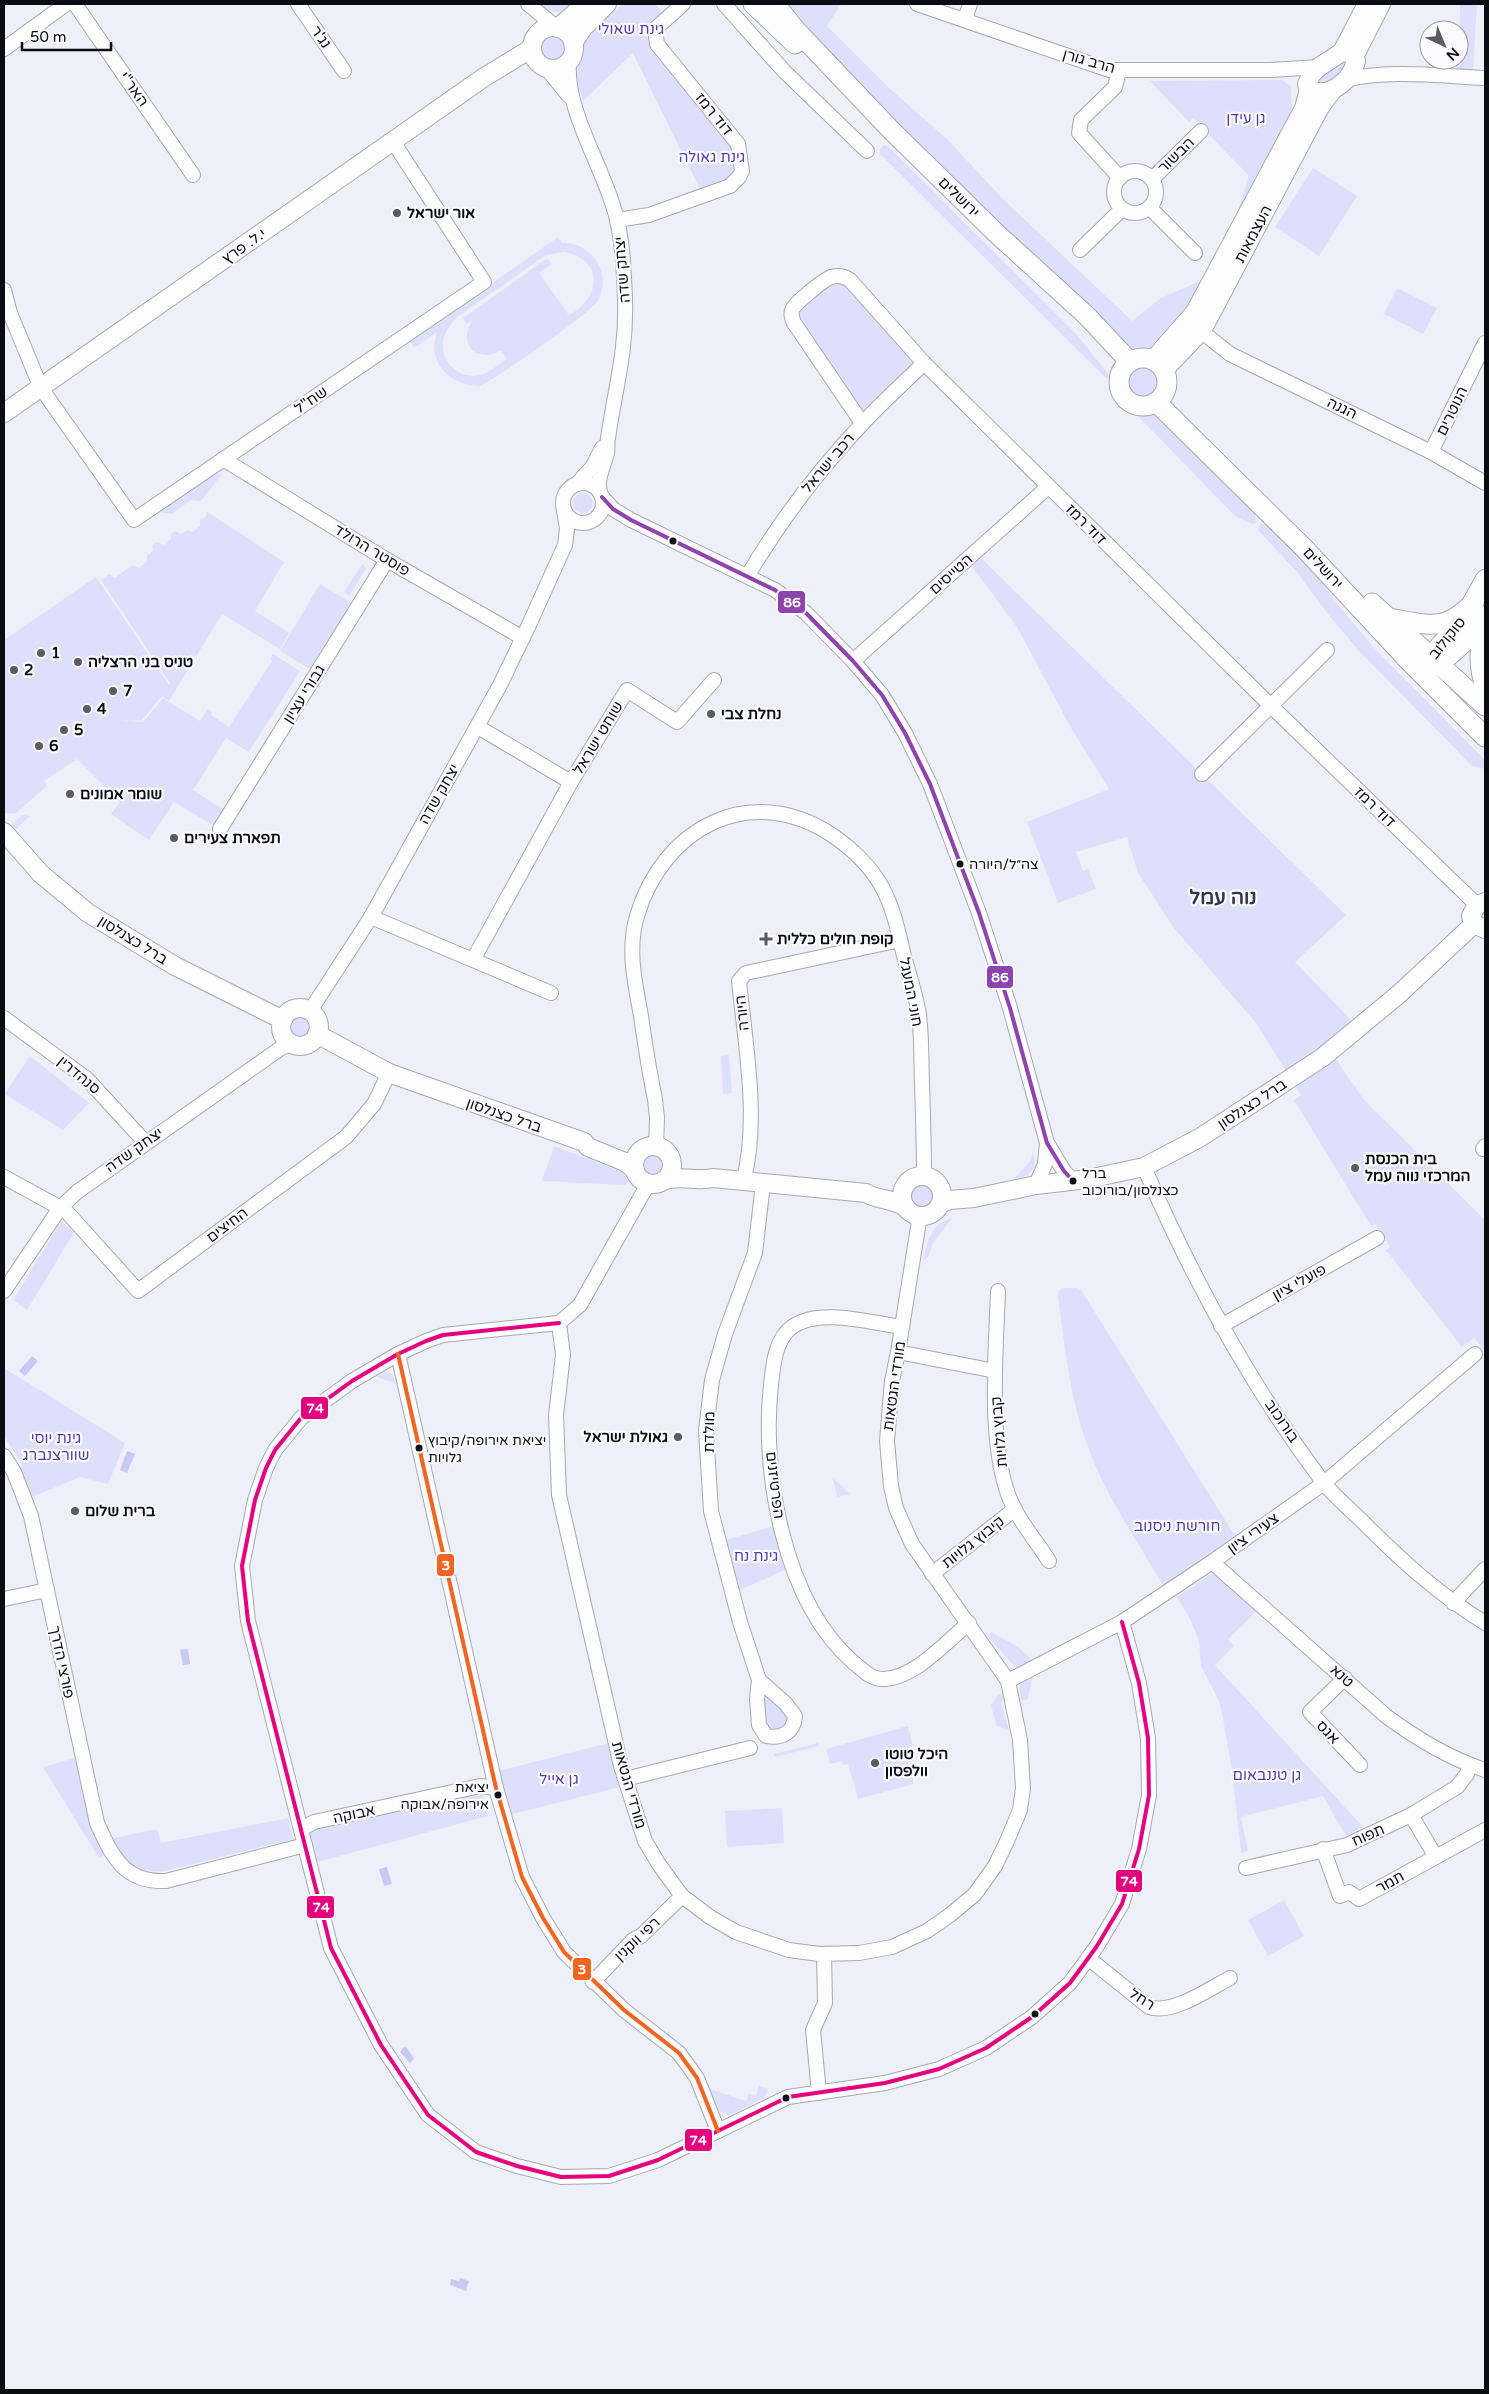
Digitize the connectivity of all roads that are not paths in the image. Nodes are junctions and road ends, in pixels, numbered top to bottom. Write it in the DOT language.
graph roads {
  1 [pos="66,4"];
  2 [pos="75,4"];
  3 [pos="298,4"];
  4 [pos="528,4"];
  5 [pos="585,4"];
  6 [pos="607,4"];
  7 [pos="684,4"];
  8 [pos="724,4"];
  9 [pos="753,4"];
  10 [pos="775,4"];
  11 [pos="917,4"];
  12 [pos="970,4"];
  13 [pos="1368,4"];
  14 [pos="1381,4"];
  15 [pos="965,19"];
  16 [pos="557,28"];
  17 [pos="573,43"];
  18 [pos="532,48"];
  19 [pos="4,49"];
  20 [pos="1351,57"];
  21 [pos="569,62"];
  22 [pos="545,67"];
  23 [pos="1319,67"];
  24 [pos="1269,70"];
  25 [pos="344,71"];
  26 [pos="1119,71"];
  27 [pos="1399,75"];
  28 [pos="484,78"];
  29 [pos="1485,78"];
  30 [pos="1338,86"];
  31 [pos="1308,87"];
  32 [pos="576,107"];
  33 [pos="884,122"];
  34 [pos="1201,131"];
  35 [pos="394,143"];
  36 [pos="867,151"];
  37 [pos="193,175"];
  38 [pos="1120,178"];
  39 [pos="1152,179"];
  40 [pos="1150,208"];
  41 [pos="1122,209"];
  42 [pos="617,220"];
  43 [pos="1080,250"];
  44 [pos="1195,254"];
  45 [pos="4,290"];
  46 [pos="1201,331"];
  47 [pos="1485,343"];
  48 [pos="924,363"];
  49 [pos="1158,365"];
  50 [pos="1126,368"];
  51 [pos="41,388"];
  52 [pos="1159,399"];
  53 [pos="4,413"];
  54 [pos="862,423"];
  55 [pos="608,439"];
  56 [pos="1432,452"];
  57 [pos="223,459"];
  58 [pos="1485,483"];
  59 [pos="577,484"];
  60 [pos="1048,487"];
  61 [pos="601,495"];
  62 [pos="564,511"];
  63 [pos="592,521"];
  64 [pos="651,530"];
  65 [pos="387,560"];
  66 [pos="555,570"];
  67 [pos="748,575"];
  68 [pos="1485,580"];
  69 [pos="1480,608"];
  70 [pos="1387,618"];
  71 [pos="1485,625"];
  72 [pos="523,638"];
  73 [pos="1327,650"];
  74 [pos="1435,660"];
  75 [pos="853,661"];
  76 [pos="1422,674"];
  77 [pos="714,680"];
  78 [pos="1485,685"];
  79 [pos="1271,706"];
  80 [pos="1485,706"];
  81 [pos="478,727"];
  82 [pos="1485,737"];
  83 [pos="1202,774"];
  84 [pos="571,782"];
  85 [pos="220,829"];
  86 [pos="4,832"];
  87 [pos="1481,903"];
  88 [pos="371,917"];
  89 [pos="1480,927"];
  90 [pos="900,940"];
  91 [pos="473,960"];
  92 [pos="551,993"];
  93 [pos="310,1011"];
  94 [pos="4,1018"];
  95 [pos="283,1020"];
  96 [pos="318,1034"];
  97 [pos="296,1046"];
  98 [pos="389,1073"];
  99 [pos="146,1142"];
  100 [pos="584,1142"];
  101 [pos="1047,1143"];
  102 [pos="648,1148"];
  103 [pos="671,1157"];
  104 [pos="1144,1167"];
  105 [pos="634,1170"];
  106 [pos="924,1176"];
  107 [pos="4,1177"];
  108 [pos="713,1178"];
  109 [pos="666,1180"];
  110 [pos="1073,1180"];
  111 [pos="743,1182"];
  112 [pos="906,1183"];
  113 [pos="648,1184"];
  114 [pos="763,1184"];
  115 [pos="1036,1185"];
  116 [pos="866,1193"];
  117 [pos="940,1195"];
  118 [pos="60,1208"];
  119 [pos="913,1212"];
  120 [pos="1378,1238"];
  121 [pos="4,1291"];
  122 [pos="998,1291"];
  123 [pos="559,1322"];
  124 [pos="1221,1326"];
  125 [pos="902,1327"];
  126 [pos="898,1352"];
  127 [pos="398,1354"];
  128 [pos="1475,1354"];
  129 [pos="995,1371"];
  130 [pos="4,1456"];
  131 [pos="1324,1483"];
  132 [pos="1015,1509"];
  133 [pos="1049,1561"];
  134 [pos="1212,1562"];
  135 [pos="1485,1569"];
  136 [pos="932,1574"];
  137 [pos="47,1590"];
  138 [pos="4,1599"];
  139 [pos="1453,1603"];
  140 [pos="1122,1622"];
  141 [pos="1485,1622"];
  142 [pos="968,1623"];
  143 [pos="1345,1678"];
  144 [pos="759,1680"];
  145 [pos="1008,1681"];
  146 [pos="750,1748"];
  147 [pos="1360,1765"];
  148 [pos="1469,1765"];
  149 [pos="1485,1770"];
  150 [pos="625,1779"];
  151 [pos="496,1788"];
  152 [pos="1411,1815"];
  153 [pos="301,1829"];
  154 [pos="1485,1830"];
  155 [pos="305,1845"];
  156 [pos="1323,1848"];
  157 [pos="1436,1857"];
  158 [pos="1246,1868"];
  159 [pos="682,1896"];
  160 [pos="824,1954"];
  161 [pos="1088,1958"];
  162 [pos="1230,1978"];
  163 [pos="593,1982"];
  164 [pos="820,2092"];
  165 [pos="718,2131"];
  1 -- 19 [label="street"];
  2 -- 37 [label="street, האר\"י"];
  3 -- 25 [label="street, נג'ר"];
  4 -- 16 [label="street"];
  5 -- 16 [label="street"];
  6 -- 17 [label="street"];
  7 -- 42 [label="street, דוד רמז"];
  8 -- 36 [label="street"];
  9 -- 33 [label="main road, ירושלים"];
  10 -- 33 [label="main road, ירושלים"];
  11 -- 15 [label="street, הרב גורן"];
  12 -- 15 [label="street"];
  13 -- 20 [label="street"];
  14 -- 20 [label="street"];
  15 -- 26 [label="street, הרב גורן"];
  16 -- 17 [label="street"];
  16 -- 18 [label="street"];
  17 -- 21 [label="street"];
  18 -- 22 [label="street"];
  18 -- 28 [label="street, י.ל. פרץ"];
  20 -- 23 [label="street"];
  20 -- 27 [label="street"];
  20 -- 30 [label="street, העצמאות"];
  21 -- 22 [label="street"];
  21 -- 32 [label="street, יצחק שדה"];
  22 -- 28 [label="street, י.ל. פרץ"];
  22 -- 32 [label="street, יצחק שדה"];
  23 -- 24 [label="street, הרב גורן"];
  23 -- 31 [label="street, העצמאות"];
  24 -- 26 [label="street, הרב גורן"];
  24 -- 31 [label="street, הרב גורן"];
  26 -- 38 [label="street"];
  27 -- 29 [label="street"];
  27 -- 30 [label="street"];
  28 -- 35 [label="street, י.ל. פרץ"];
  30 -- 31 [label="street"];
  30 -- 46 [label="street, העצמאות"];
  31 -- 49 [label="street, העצמאות"];
  32 -- 42 [label="street, יצחק שדה"];
  33 -- 50 [label="main road, ירושלים"];
  34 -- 39 [label="street, הבשור"];
  35 -- 51 [label="street, י.ל. פרץ"];
  35 -- 57 [label="street, שח\"ל"];
  38 -- 39 [label="street, הבשור"];
  38 -- 41 [label="street"];
  39 -- 40 [label="street, הבשור"];
  40 -- 41 [label="street"];
  40 -- 44 [label="street"];
  41 -- 43 [label="street"];
  42 -- 55 [label="street, יצחק שדה"];
  45 -- 51 [label="street"];
  46 -- 49 [label="street, העצמאות"];
  46 -- 56 [label="street, הגנה"];
  47 -- 56 [label="street, הנוטרים"];
  48 -- 54 [label="street, רכב ישראל"];
  48 -- 54 [label="street, דוד רמז"];
  48 -- 60 [label="street, דוד רמז"];
  49 -- 50 [label="main road"];
  49 -- 52 [label="main road"];
  50 -- 52 [label="main road"];
  51 -- 53 [label="street, י.ל. פרץ"];
  51 -- 57 [label="street, שח\"ל"];
  52 -- 70 [label="main road, ירושלים"];
  52 -- 76 [label="main road, ירושלים"];
  54 -- 67 [label="street, רכב ישראל"];
  55 -- 59 [label="street, יצחק שדה"];
  55 -- 61 [label="street, יצחק שדה"];
  56 -- 58 [label="street, הגנה"];
  57 -- 65 [label="street, פוסטר הרולד"];
  59 -- 61 [label="street"];
  59 -- 62 [label="street"];
  60 -- 75 [label="street, הטייסים"];
  60 -- 79 [label="street, דוד רמז"];
  61 -- 63 [label="street"];
  61 -- 64 [label="street"];
  62 -- 63 [label="street"];
  62 -- 66 [label="street, יצחק שדה"];
  63 -- 64 [label="street"];
  63 -- 66 [label="street, יצחק שדה"];
  64 -- 67 [label="street"];
  65 -- 72 [label="street, פוסטר הרולד"];
  65 -- 85 [label="street, גבורי עציון"];
  66 -- 72 [label="street, יצחק שדה"];
  67 -- 75 [label="street"];
  68 -- 69 [label="street, סוקולוב"];
  69 -- 70 [label="main road"];
  69 -- 74 [label="street, סוקולוב"];
  70 -- 74 [label="main road, ירושלים"];
  71 -- 78 [label="main road"];
  72 -- 81 [label="street, יצחק שדה"];
  73 -- 79 [label="street"];
  74 -- 76 [label="street, סוקולוב"];
  74 -- 80 [label="main road, ירושלים"];
  75 -- 101 [label="street"];
  76 -- 82 [label="main road, ירושלים"];
  77 -- 84 [label="street, שוחט ישראל"];
  79 -- 83 [label="street"];
  79 -- 87 [label="street, דוד רמז"];
  81 -- 84 [label="street, שוחט ישראל"];
  81 -- 88 [label="street, יצחק שדה"];
  84 -- 91 [label="street, שוחט ישראל"];
  86 -- 95 [label="street, ברל כצנלסון"];
  87 -- 89 [label="street, ברל כצנלסון"];
  88 -- 91 [label="street"];
  88 -- 93 [label="street, יצחק שדה"];
  89 -- 104 [label="street, ברל כצנלסון"];
  90 -- 102 [label="street, חוני המעגל"];
  90 -- 106 [label="street, חוני המעגל"];
  90 -- 111 [label="street, היורה"];
  91 -- 92 [label="street"];
  93 -- 95 [label="street"];
  93 -- 96 [label="street"];
  94 -- 99 [label="street, סנהדרין"];
  95 -- 97 [label="street"];
  96 -- 97 [label="street"];
  96 -- 98 [label="street, ברל כצנלסון"];
  97 -- 99 [label="street, יצחק שדה"];
  98 -- 100 [label="street, ברל כצנלסון"];
  98 -- 118 [label="street, החיצים"];
  99 -- 118 [label="street, יצחק שדה"];
  100 -- 102 [label="street, ברל כצנלסון"];
  100 -- 105 [label="street, ברל כצנלסון"];
  101 -- 110 [label="street"];
  101 -- 115 [label="street"];
  102 -- 103 [label="street, ברל כצנלסון"];
  102 -- 105 [label="street"];
  103 -- 108 [label="street, ברל כצנלסון"];
  103 -- 109 [label="street"];
  104 -- 110 [label="street, ברל כצנלסון"];
  104 -- 124 [label="street, בורוכוב"];
  105 -- 113 [label="street, ברל כצנלסון"];
  106 -- 112 [label="street, ברל כצנלסון"];
  106 -- 117 [label="street"];
  107 -- 118 [label="street"];
  108 -- 109 [label="street, ברל כצנלסון"];
  108 -- 111 [label="street, ברל כצנלסון"];
  109 -- 113 [label="street, ברל כצנלסון"];
  110 -- 115 [label="street, ברל כצנלסון"];
  111 -- 114 [label="street, ברל כצנלסון"];
  112 -- 116 [label="street, ברל כצנלסון"];
  112 -- 119 [label="street"];
  113 -- 123 [label="street"];
  114 -- 116 [label="street, ברל כצנלסון"];
  114 -- 144 [label="street, מולדת"];
  115 -- 117 [label="street, ברל כצנלסון"];
  116 -- 119 [label="street, ברל כצנלסון"];
  117 -- 119 [label="street, ברל כצנלסון"];
  118 -- 121 [label="street, יצחק שדה"];
  119 -- 125 [label="street, מורדי הגטאות"];
  120 -- 124 [label="street, פועלי ציון"];
  122 -- 129 [label="street, קבוץ גלויות"];
  123 -- 127 [label="street"];
  123 -- 150 [label="street, מורדי הגטאות"];
  124 -- 131 [label="street, בורוכוב"];
  125 -- 126 [label="street, מורדי הגטאות"];
  125 -- 142 [label="street, הפרטיזנים"];
  126 -- 129 [label="street"];
  126 -- 136 [label="street, מורדי הגטאות"];
  127 -- 151 [label="street"];
  127 -- 153 [label="street"];
  128 -- 131 [label="street, צעירי ציון"];
  129 -- 132 [label="street, קבוץ גלויות"];
  130 -- 137 [label="street, פורצי הדרך"];
  131 -- 134 [label="street, צעירי ציון"];
  131 -- 139 [label="street, בורוכוב"];
  132 -- 133 [label="street, קבוץ גלויות"];
  132 -- 136 [label="street, קיבוץ גלויות"];
  134 -- 140 [label="street, צעירי ציון"];
  134 -- 143 [label="street, טנא"];
  135 -- 139 [label="street"];
  136 -- 142 [label="street, מורדי הגטאות"];
  137 -- 138 [label="street"];
  137 -- 155 [label="street, פורצי הדרך"];
  139 -- 141 [label="street, בורוכוב"];
  140 -- 145 [label="street, צעירי ציון"];
  140 -- 161 [label="street"];
  142 -- 145 [label="street, מורדי הגטאות"];
  143 -- 147 [label="street, אגס"];
  143 -- 148 [label="street, טנא"];
  145 -- 160 [label="street, מורדי הגטאות"];
  146 -- 150 [label="street"];
  148 -- 149 [label="street, טנא"];
  148 -- 152 [label="street, תפוח"];
  150 -- 159 [label="street, מורדי הגטאות"];
  151 -- 153 [label="street, אבוקה"];
  151 -- 163 [label="street"];
  152 -- 156 [label="street, תפוח"];
  152 -- 157 [label="street"];
  153 -- 155 [label="street"];
  154 -- 157 [label="street, תמר"];
  155 -- 165 [label="street"];
  156 -- 157 [label="street, תמר"];
  156 -- 158 [label="street, תפוח"];
  159 -- 160 [label="street, מורדי הגטאות"];
  159 -- 163 [label="street, רפי ווקנין"];
  160 -- 164 [label="street"];
  161 -- 162 [label="street, רחל"];
  161 -- 164 [label="street"];
  163 -- 165 [label="street"];
  164 -- 165 [label="street"];
}
